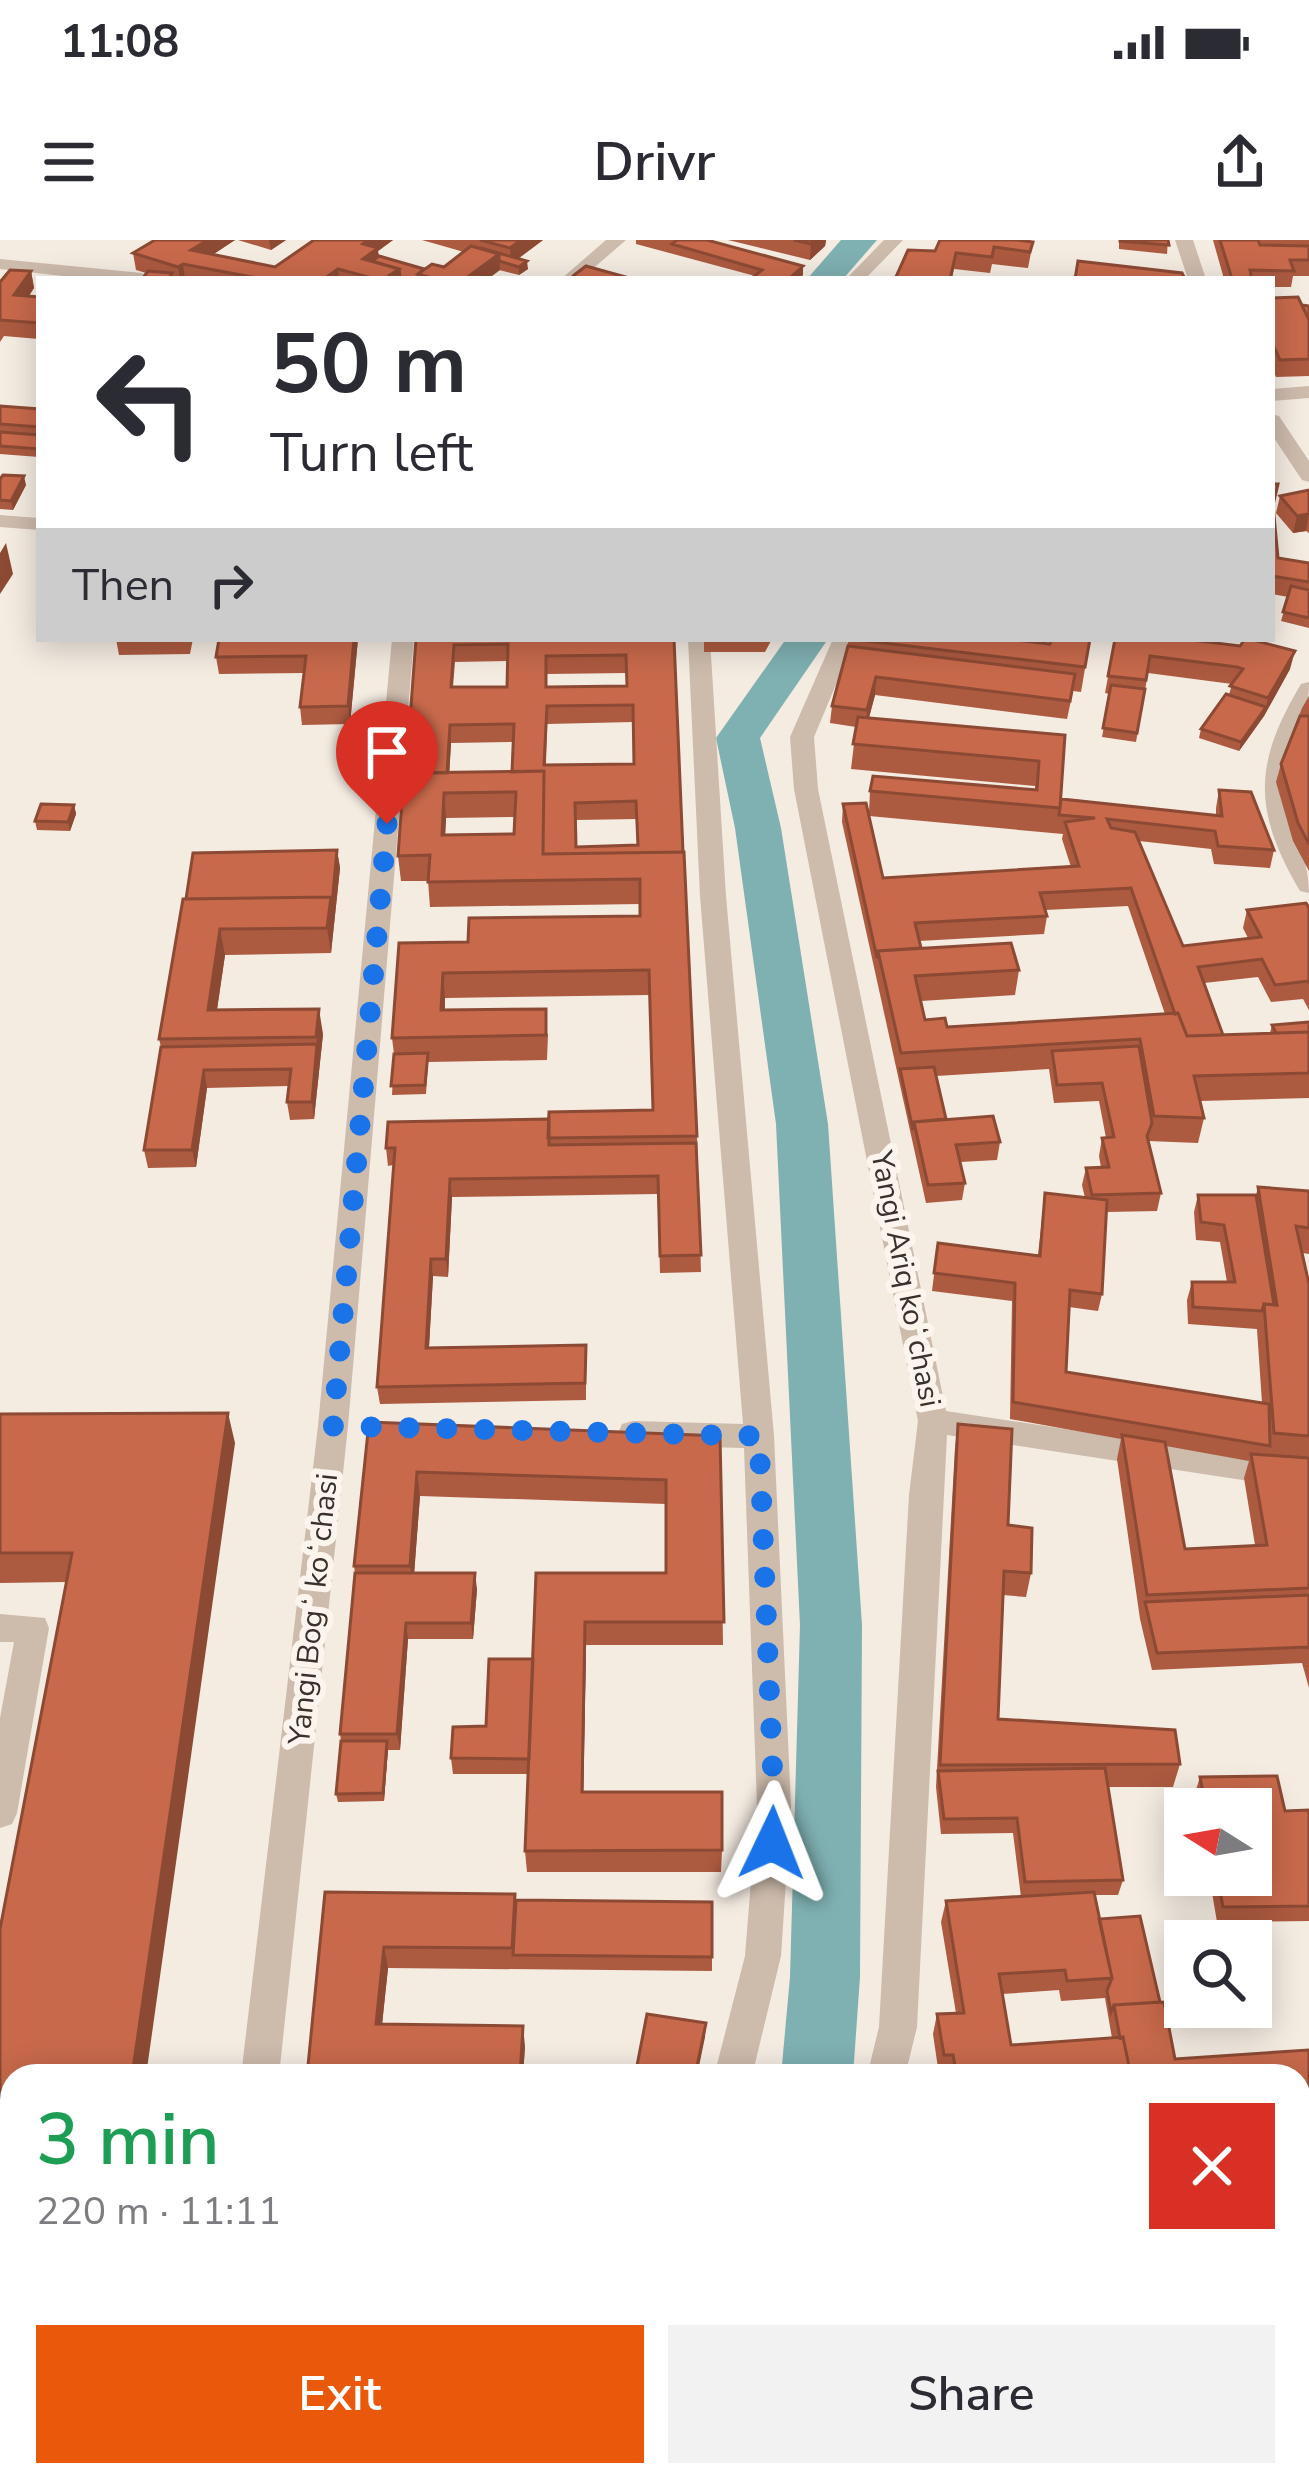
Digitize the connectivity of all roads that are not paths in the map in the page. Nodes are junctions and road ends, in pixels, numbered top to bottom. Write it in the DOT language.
graph roads {
  1 [pos="617,240"];
  2 [pos="894,240"];
  3 [pos="1184,240"];
  4 [pos="6,265"];
  5 [pos="140,271"];
  6 [pos="574,276"];
  7 [pos="858,276"];
  8 [pos="1196,276"];
  9 [pos="0,283"];
  10 [pos="1309,392"];
  11 [pos="1275,395"];
  12 [pos="1275,425"];
  13 [pos="1309,476"];
  14 [pos="0,520"];
  15 [pos="36,524"];
  16 [pos="404,642"];
  17 [pos="699,642"];
  18 [pos="843,642"];
  19 [pos="1309,689"];
  20 [pos="1309,884"];
  21 [pos="933,1421"];
  22 [pos="593,1432"];
  23 [pos="759,1436"];
  24 [pos="1309,1478"];
  25 [pos="0,1628"];
  26 [pos="0,1813"];
  27 [pos="262,2064"];
  28 [pos="736,2064"];
  29 [pos="889,2064"];
  1 -- 6 [label="street"];
  2 -- 7 [label="street"];
  3 -- 8 [label="street"];
  4 -- 5 [label="street"];
  4 -- 9 [label="street"];
  10 -- 11 [label="street"];
  12 -- 13 [label="street"];
  14 -- 15 [label="street"];
  16 -- 27 [label="street, Yangi Bogʻ koʻchasi"];
  17 -- 23 [label="street"];
  18 -- 21 [label="street, Yangi Ariq koʻchasi"];
  19 -- 20 [label="street"];
  21 -- 24 [label="street"];
  21 -- 29 [label="street, Yangi Ariq koʻchasi"];
  22 -- 23 [label="street"];
  23 -- 28 [label="street"];
  25 -- 26 [label="street"];
}
